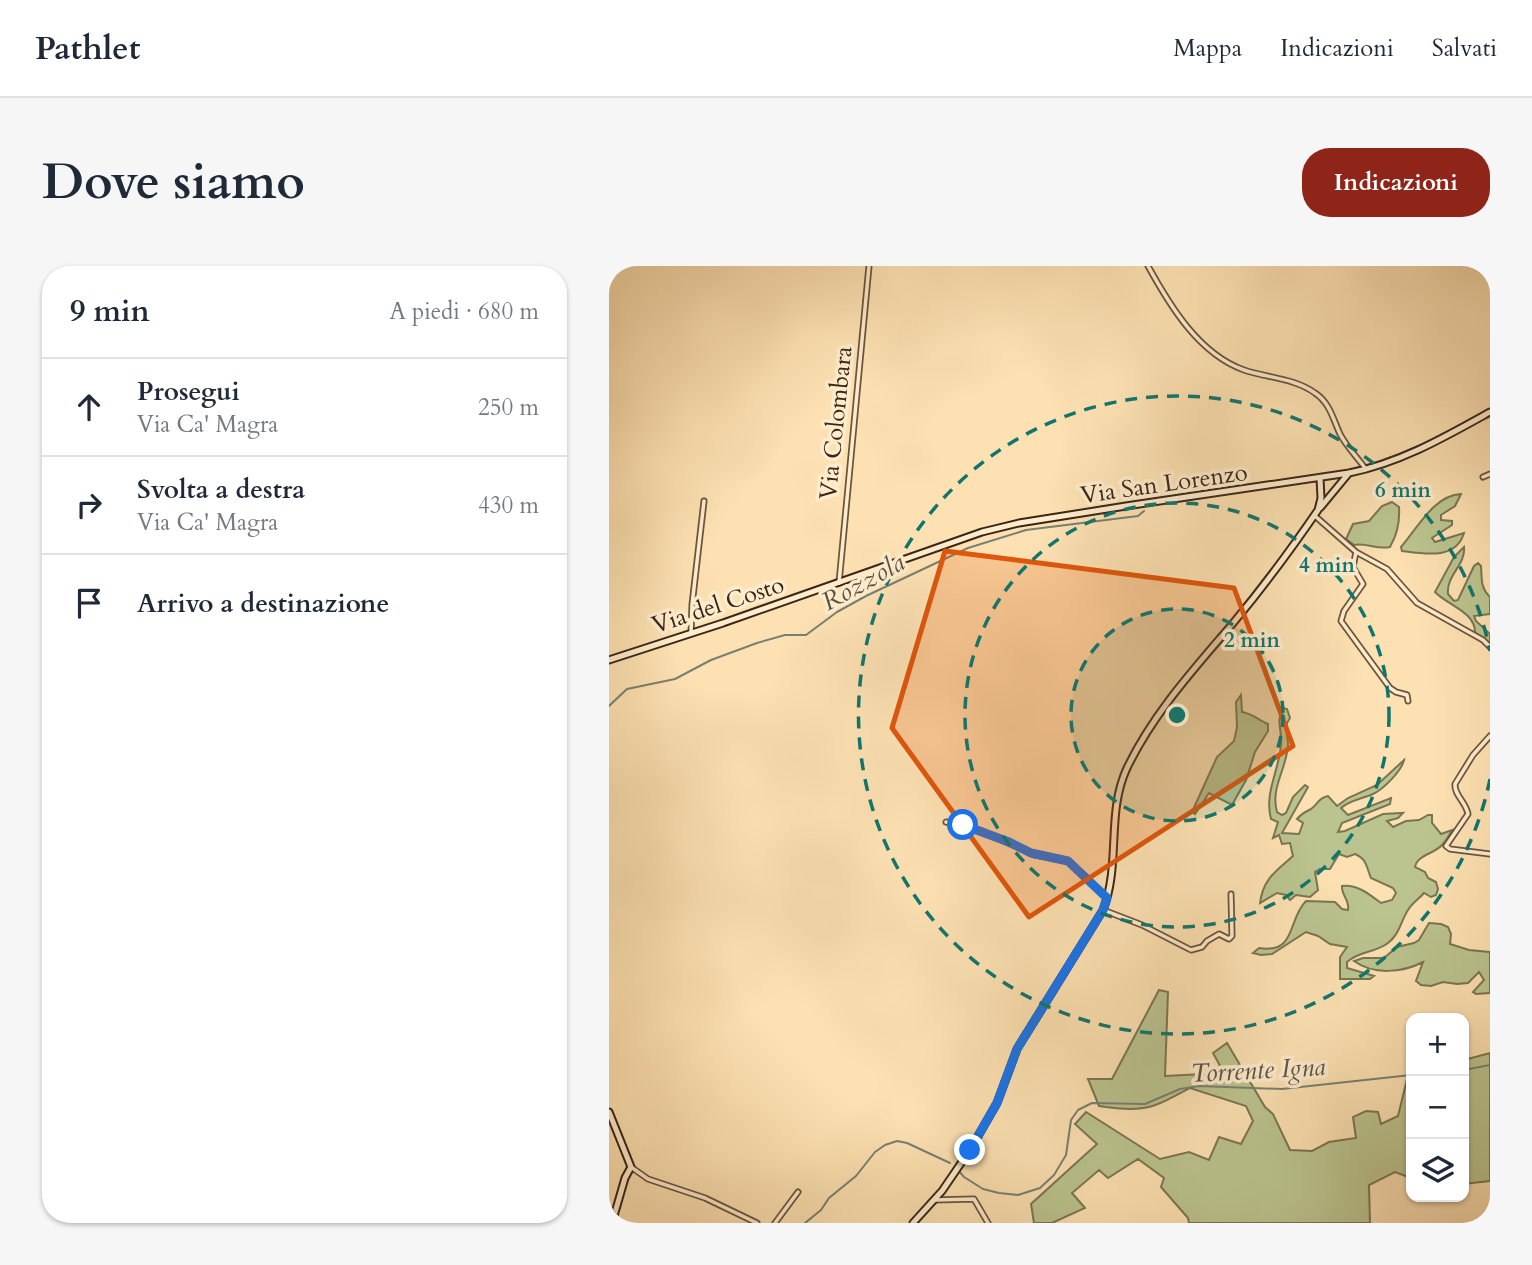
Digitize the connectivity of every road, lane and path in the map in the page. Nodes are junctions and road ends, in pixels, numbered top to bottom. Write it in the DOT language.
graph roads {
  1 [pos="869,266"];
  2 [pos="1147,266"];
  3 [pos="1490,412"];
  4 [pos="1367,470"];
  5 [pos="1349,473"];
  6 [pos="1490,474"];
  7 [pos="1328,476"];
  8 [pos="1483,477"];
  9 [pos="1319,478"];
  10 [pos="1330,496"];
  11 [pos="704,500"];
  12 [pos="1317,513"];
  13 [pos="1356,552"];
  14 [pos="839,583"];
  15 [pos="691,633"];
  16 [pos="1490,647"];
  17 [pos="609,660"];
  18 [pos="1408,701"];
  19 [pos="1490,736"];
  20 [pos="946,821"];
  21 [pos="1490,854"];
  22 [pos="1231,894"];
  23 [pos="1107,898"];
  24 [pos="1103,910"];
  25 [pos="609,1112"];
  26 [pos="631,1167"];
  27 [pos="798,1192"];
  28 [pos="934,1200"];
  29 [pos="611,1223"];
  30 [pos="757,1223"];
  31 [pos="775,1223"];
  32 [pos="913,1223"];
  33 [pos="988,1223"];
  1 -- 14 [label="street, Via Colombara"];
  2 -- 4 [label="street"];
  3 -- 4 [label="street, Via San Lorenzo"];
  4 -- 5 [label="street, Via San Lorenzo"];
  5 -- 7 [label="street, Via San Lorenzo"];
  5 -- 10 [label="street"];
  6 -- 8 [label="street"];
  7 -- 9 [label="street, Via San Lorenzo"];
  7 -- 10 [label="street"];
  9 -- 12 [label="street"];
  9 -- 14 [label="street, Via San Lorenzo"];
  10 -- 12 [label="street"];
  11 -- 15 [label="street"];
  12 -- 13 [label="street"];
  12 -- 23 [label="street"];
  13 -- 16 [label="street"];
  13 -- 18 [label="street"];
  14 -- 15 [label="street, Via del Costo"];
  15 -- 17 [label="street, Via del Costo"];
  19 -- 21 [label="street"];
  20 -- 23 [label="street"];
  22 -- 24 [label="street"];
  23 -- 24 [label="street"];
  24 -- 28 [label="street"];
  25 -- 26 [label="street"];
  26 -- 29 [label="street"];
  26 -- 30 [label="street"];
  27 -- 31 [label="street"];
  28 -- 32 [label="street"];
  28 -- 33 [label="street"];
}
